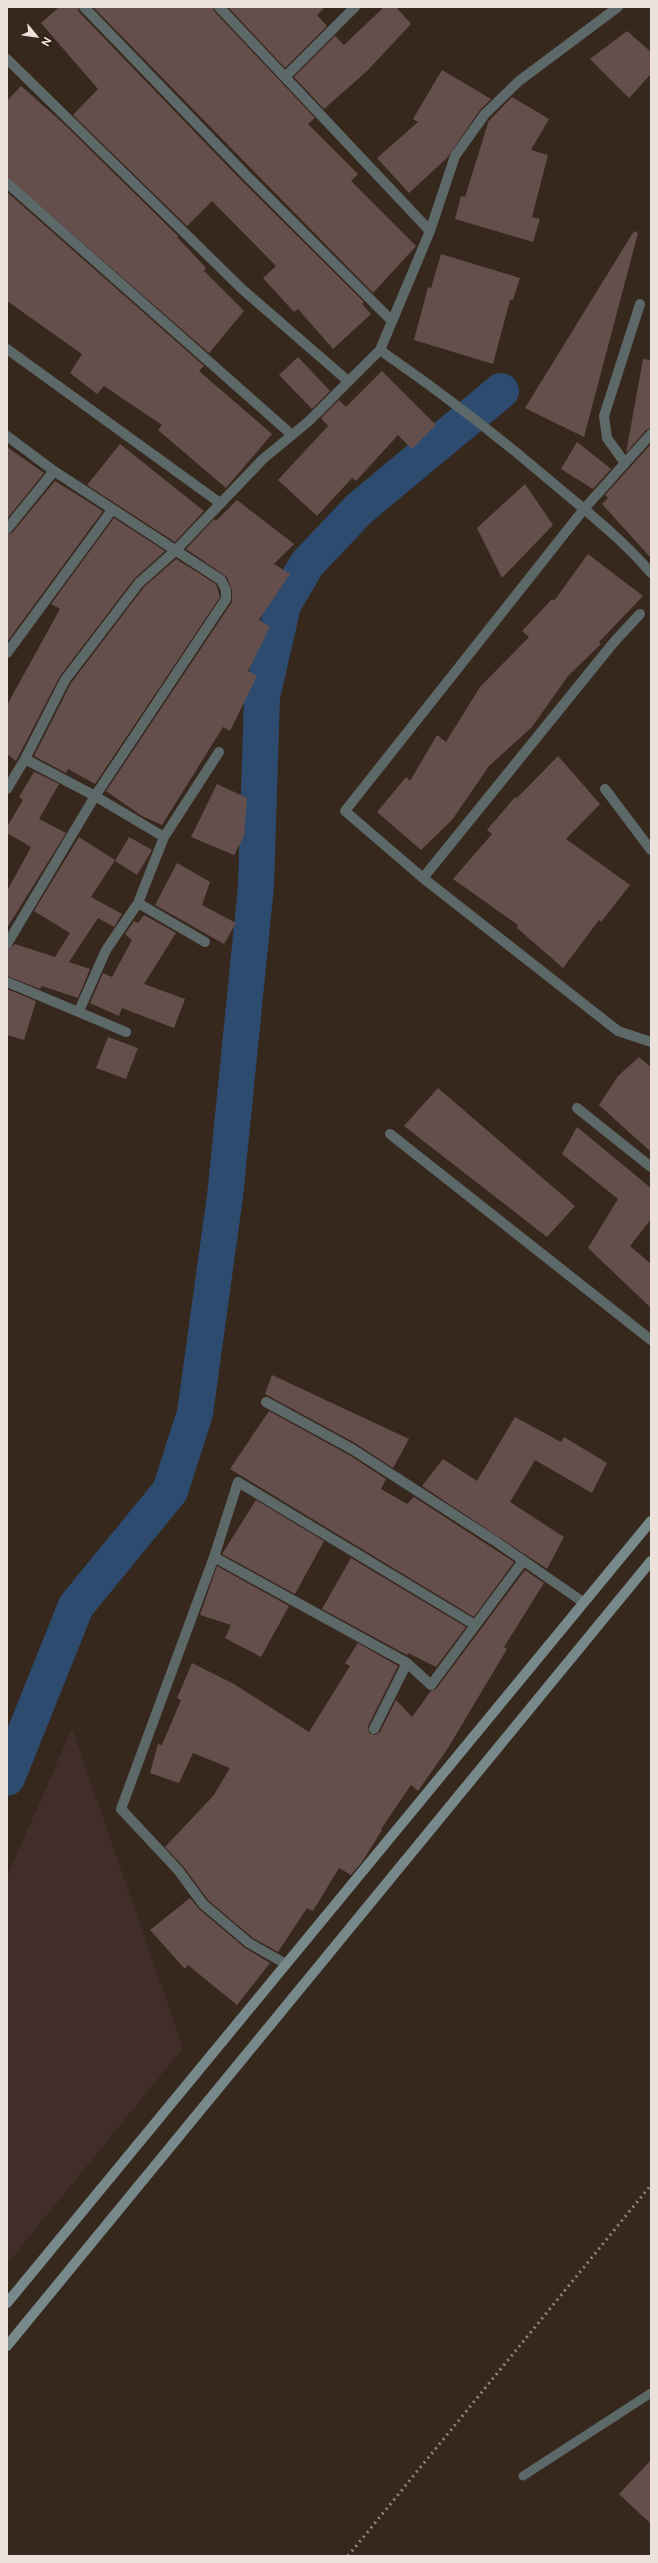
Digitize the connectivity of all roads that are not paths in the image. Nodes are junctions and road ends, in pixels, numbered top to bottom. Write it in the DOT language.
graph roads {
  1 [pos="84,7"];
  2 [pos="219,7"];
  3 [pos="618,7"];
  4 [pos="352,8"];
  5 [pos="7,59"];
  6 [pos="285,77"];
  7 [pos="7,183"];
  8 [pos="430,232"];
  9 [pos="640,304"];
  10 [pos="392,321"];
  11 [pos="7,349"];
  12 [pos="380,350"];
  13 [pos="348,381"];
  14 [pos="651,434"];
  15 [pos="292,435"];
  16 [pos="7,436"];
  17 [pos="625,463"];
  18 [pos="54,471"];
  19 [pos="220,503"];
  20 [pos="584,509"];
  21 [pos="112,510"];
  22 [pos="7,529"];
  23 [pos="175,551"];
  24 [pos="651,573"];
  25 [pos="640,614"];
  26 [pos="7,653"];
  27 [pos="219,752"];
  28 [pos="25,759"];
  29 [pos="7,789"];
  30 [pos="605,789"];
  31 [pos="95,796"];
  32 [pos="164,837"];
  33 [pos="651,850"];
  34 [pos="423,878"];
  35 [pos="138,903"];
  36 [pos="205,942"];
  37 [pos="7,944"];
  38 [pos="7,982"];
  39 [pos="79,1011"];
  40 [pos="126,1032"];
  41 [pos="651,1042"];
  42 [pos="577,1108"];
  43 [pos="390,1134"];
  44 [pos="651,1167"];
  45 [pos="651,1340"];
  46 [pos="266,1402"];
  47 [pos="651,1520"];
  48 [pos="214,1557"];
  49 [pos="523,1561"];
  50 [pos="651,1561"];
  51 [pos="584,1602"];
  52 [pos="476,1625"];
  53 [pos="407,1663"];
  54 [pos="374,1729"];
  55 [pos="286,1964"];
  56 [pos="7,2302"];
  57 [pos="7,2346"];
  58 [pos="651,2394"];
  59 [pos="523,2476"];
  1 -- 10 [label="street"];
  2 -- 6 [label="street"];
  3 -- 8 [label="street"];
  4 -- 6 [label="street"];
  5 -- 13 [label="street"];
  6 -- 8 [label="street"];
  7 -- 15 [label="street"];
  8 -- 10 [label="street"];
  9 -- 17 [label="street"];
  10 -- 12 [label="street"];
  11 -- 19 [label="street"];
  12 -- 13 [label="street"];
  12 -- 20 [label="street"];
  13 -- 15 [label="street"];
  14 -- 17 [label="street"];
  15 -- 19 [label="street"];
  16 -- 18 [label="street"];
  17 -- 20 [label="street"];
  18 -- 21 [label="street"];
  18 -- 22 [label="street"];
  19 -- 23 [label="street"];
  20 -- 24 [label="street"];
  20 -- 34 [label="street"];
  21 -- 23 [label="street"];
  21 -- 26 [label="street"];
  23 -- 28 [label="street"];
  23 -- 31 [label="street"];
  25 -- 34 [label="street"];
  27 -- 32 [label="street"];
  28 -- 29 [label="street"];
  28 -- 31 [label="street"];
  30 -- 33 [label="street"];
  31 -- 32 [label="street"];
  31 -- 37 [label="street"];
  32 -- 35 [label="street"];
  34 -- 41 [label="street"];
  35 -- 36 [label="street"];
  35 -- 39 [label="street"];
  38 -- 39 [label="street"];
  39 -- 40 [label="street"];
  42 -- 44 [label="street"];
  43 -- 45 [label="street"];
  46 -- 49 [label="street"];
  47 -- 51 [label="street"];
  48 -- 52 [label="street"];
  48 -- 53 [label="street"];
  48 -- 55 [label="street"];
  49 -- 51 [label="street"];
  49 -- 52 [label="street"];
  50 -- 57 [label="street"];
  51 -- 55 [label="street"];
  52 -- 53 [label="street"];
  53 -- 54 [label="street"];
  55 -- 56 [label="street"];
  58 -- 59 [label="lane"];
}
